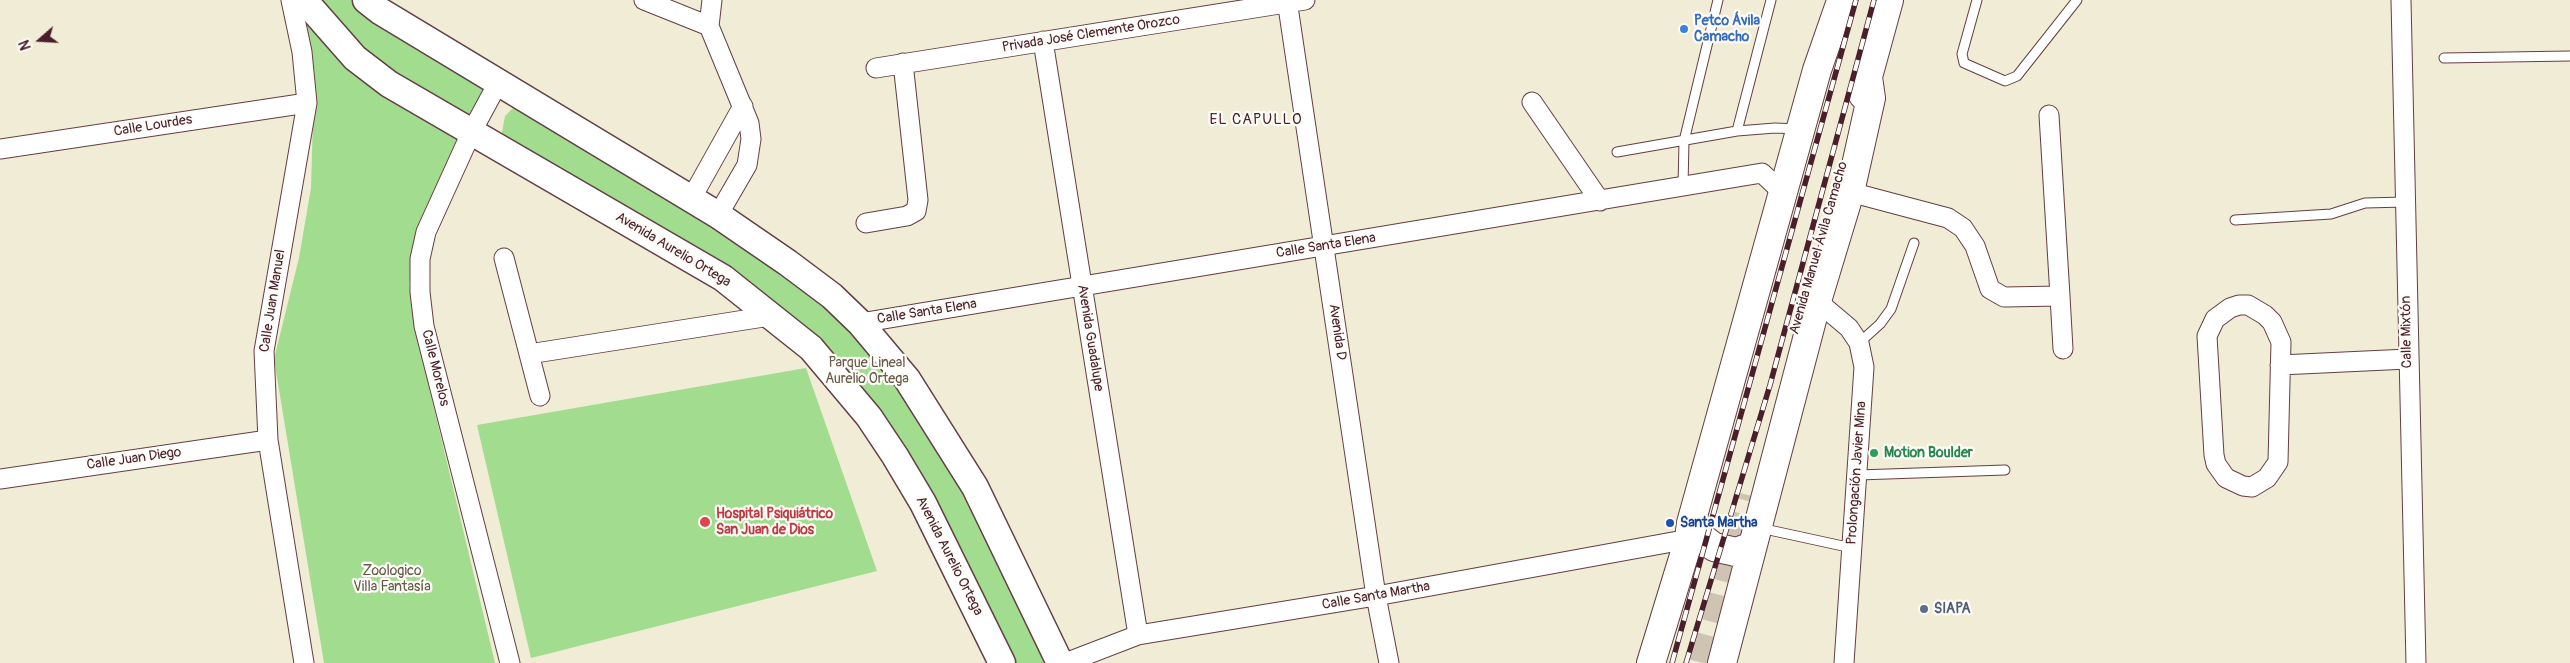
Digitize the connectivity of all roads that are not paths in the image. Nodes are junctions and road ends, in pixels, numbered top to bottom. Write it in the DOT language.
graph roads {
  1 [pos="291,0"];
  2 [pos="304,0"];
  3 [pos="366,0"];
  4 [pos="644,0"];
  5 [pos="712,0"];
  6 [pos="1718,0"];
  7 [pos="1771,0"];
  8 [pos="1842,0"];
  9 [pos="1889,0"];
  10 [pos="1977,0"];
  11 [pos="2077,0"];
  12 [pos="2401,0"];
  13 [pos="1293,1"];
  14 [pos="709,26"];
  15 [pos="1043,41"];
  16 [pos="2570,56"];
  17 [pos="2444,58"];
  18 [pos="903,63"];
  19 [pos="876,68"];
  20 [pos="1868,77"];
  21 [pos="498,83"];
  22 [pos="1532,102"];
  23 [pos="307,103"];
  24 [pos="743,106"];
  25 [pos="2049,115"];
  26 [pos="1802,129"];
  27 [pos="1738,131"];
  28 [pos="471,133"];
  29 [pos="1684,141"];
  30 [pos="0,149"];
  31 [pos="1617,152"];
  32 [pos="1683,186"];
  33 [pos="1850,192"];
  34 [pos="1784,194"];
  35 [pos="1600,201"];
  36 [pos="2405,202"];
  37 [pos="706,208"];
  38 [pos="2236,220"];
  39 [pos="866,223"];
  40 [pos="1914,243"];
  41 [pos="1324,247"];
  42 [pos="504,258"];
  43 [pos="1082,286"];
  44 [pos="2060,296"];
  45 [pos="1817,301"];
  46 [pos="770,316"];
  47 [pos="860,323"];
  48 [pos="1858,343"];
  49 [pos="2063,348"];
  50 [pos="529,354"];
  51 [pos="2408,359"];
  52 [pos="2280,365"];
  53 [pos="540,396"];
  54 [pos="268,440"];
  55 [pos="2005,470"];
  56 [pos="1858,476"];
  57 [pos="0,479"];
  58 [pos="1714,486"];
  59 [pos="1748,495"];
  60 [pos="1690,531"];
  61 [pos="1755,536"];
  62 [pos="1853,548"];
  63 [pos="1376,596"];
  64 [pos="1138,635"];
  65 [pos="304,663"];
  66 [pos="510,663"];
  67 [pos="1002,663"];
  68 [pos="1060,663"];
  69 [pos="1066,663"];
  70 [pos="1389,663"];
  71 [pos="1651,663"];
  72 [pos="1722,663"];
  73 [pos="1844,663"];
  74 [pos="2416,663"];
  1 -- 23 [label="street, Calle Juan Manuel"];
  2 -- 28 [label="main road, Avenida Aurelio Ortega"];
  3 -- 21 [label="main road"];
  4 -- 14 [label="street"];
  5 -- 14 [label="street"];
  6 -- 29 [label="lane"];
  7 -- 27 [label="lane"];
  8 -- 26 [label="main road"];
  8 -- 58 [label="main road"];
  9 -- 20 [label="main road, Avenida Manuel Ávila Camacho"];
  10 -- 11 [label="lane"];
  12 -- 36 [label="street, Calle Mixtón"];
  13 -- 15 [label="street, Privada José Clemente Orozco"];
  13 -- 41 [label="street, Avenida D"];
  14 -- 24 [label="street"];
  15 -- 18 [label="street, Privada José Clemente Orozco"];
  15 -- 43 [label="street, Avenida Guadalupe"];
  16 -- 17 [label="lane"];
  18 -- 19 [label="street, Privada José Clemente Orozco"];
  18 -- 39 [label="street"];
  20 -- 33 [label="main road"];
  20 -- 59 [label="main road, Avenida Manuel Ávila Camacho"];
  21 -- 28 [label="street, Calle Morelos"];
  21 -- 37 [label="main road"];
  22 -- 35 [label="street"];
  23 -- 30 [label="street, Calle Lourdes"];
  23 -- 54 [label="street, Calle Juan Manuel"];
  24 -- 37 [label="street"];
  24 -- 37 [label="street"];
  25 -- 44 [label="street"];
  26 -- 27 [label="lane"];
  26 -- 34 [label="main road"];
  27 -- 29 [label="lane"];
  28 -- 46 [label="main road, Avenida Aurelio Ortega"];
  28 -- 66 [label="street, Calle Morelos"];
  29 -- 31 [label="lane"];
  29 -- 32 [label="lane"];
  32 -- 34 [label="street, Calle Santa Elena"];
  32 -- 35 [label="street, Calle Santa Elena"];
  33 -- 44 [label="street"];
  33 -- 45 [label="main road"];
  34 -- 60 [label="main road"];
  35 -- 41 [label="street, Calle Santa Elena"];
  36 -- 38 [label="lane"];
  36 -- 51 [label="street, Calle Mixtón"];
  37 -- 47 [label="main road"];
  40 -- 48 [label="lane"];
  41 -- 43 [label="street, Calle Santa Elena"];
  41 -- 63 [label="street, Avenida D"];
  42 -- 50 [label="street"];
  43 -- 47 [label="street, Calle Santa Elena"];
  43 -- 64 [label="street, Avenida Guadalupe"];
  44 -- 49 [label="street"];
  45 -- 48 [label="street, Prolongación Javier Mina"];
  45 -- 61 [label="main road"];
  46 -- 50 [label="street"];
  46 -- 67 [label="main road, Avenida Aurelio Ortega"];
  47 -- 68 [label="main road"];
  48 -- 56 [label="street, Prolongación Javier Mina"];
  50 -- 53 [label="street"];
  51 -- 52 [label="street"];
  51 -- 74 [label="street, Calle Mixtón"];
  52 -- 52 [label="street"];
  54 -- 57 [label="street, Calle Juan Diego"];
  54 -- 65 [label="street, Calle Juan Manuel"];
  55 -- 56 [label="lane"];
  56 -- 62 [label="street, Prolongación Javier Mina"];
  60 -- 61 [label="main road"];
  60 -- 63 [label="street, Calle Santa Martha"];
  60 -- 71 [label="main road"];
  61 -- 62 [label="lane"];
  61 -- 72 [label="main road"];
  62 -- 73 [label="street, Prolongación Javier Mina"];
  63 -- 64 [label="street, Calle Santa Martha"];
  63 -- 70 [label="street, Avenida D"];
  64 -- 69 [label="street, Calle Santa Martha"];
}
